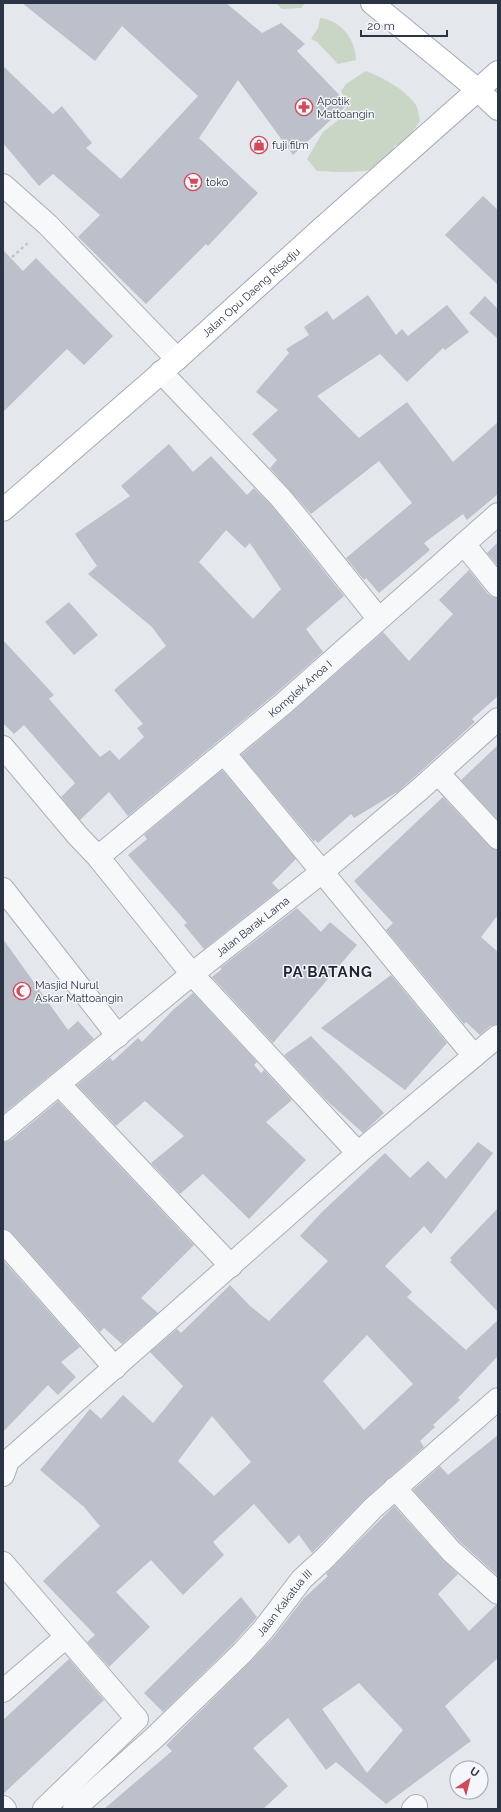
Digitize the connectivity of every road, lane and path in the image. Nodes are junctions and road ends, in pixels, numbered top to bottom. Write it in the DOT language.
graph roads {
  1 [pos="372,3"];
  2 [pos="498,72"];
  3 [pos="478,90"];
  4 [pos="498,109"];
  5 [pos="3,185"];
  6 [pos="48,225"];
  7 [pos="3,265"];
  8 [pos="169,366"];
  9 [pos="3,510"];
  10 [pos="498,514"];
  11 [pos="464,544"];
  12 [pos="498,586"];
  13 [pos="378,618"];
  14 [pos="498,719"];
  15 [pos="3,747"];
  16 [pos="224,753"];
  17 [pos="438,773"];
  18 [pos="498,838"];
  19 [pos="98,857"];
  20 [pos="322,872"];
  21 [pos="6,900"];
  22 [pos="192,974"];
  23 [pos="118,1036"];
  24 [pos="498,1036"];
  25 [pos="474,1056"];
  26 [pos="59,1084"];
  27 [pos="3,1130"];
  28 [pos="358,1153"];
  29 [pos="3,1241"];
  30 [pos="231,1266"];
  31 [pos="115,1368"];
  32 [pos="498,1399"];
  33 [pos="5,1464"];
  34 [pos="395,1488"];
  35 [pos="3,1563"];
  36 [pos="498,1593"];
  37 [pos="66,1637"];
  38 [pos="3,1691"];
  39 [pos="3,1807"];
  40 [pos="5,1809"];
  41 [pos="44,1809"];
  42 [pos="74,1809"];
  1 -- 3 [label="main road"];
  2 -- 3 [label="main road, Jalan Opu Daeng Risadju"];
  3 -- 4 [label="main road"];
  3 -- 8 [label="main road, Jalan Opu Daeng Risadju"];
  5 -- 6 [label="street"];
  6 -- 7 [label="path"];
  6 -- 8 [label="street"];
  8 -- 9 [label="main road, Jalan Opu Daeng Risadju"];
  8 -- 13 [label="street"];
  10 -- 11 [label="street, Komplek Anoa I"];
  11 -- 12 [label="street"];
  11 -- 13 [label="street, Komplek Anoa I"];
  13 -- 16 [label="street, Komplek Anoa I"];
  14 -- 17 [label="street, Jalan Barak Lama"];
  15 -- 19 [label="street"];
  16 -- 19 [label="street, Komplek Anoa I"];
  16 -- 20 [label="street"];
  17 -- 18 [label="street"];
  17 -- 20 [label="street, Jalan Barak Lama"];
  19 -- 22 [label="street"];
  20 -- 22 [label="street, Jalan Barak Lama"];
  20 -- 25 [label="street"];
  21 -- 23 [label="street"];
  22 -- 23 [label="street, Jalan Barak Lama"];
  22 -- 28 [label="street"];
  23 -- 26 [label="street, Jalan Barak Lama"];
  24 -- 25 [label="street"];
  25 -- 28 [label="street"];
  26 -- 27 [label="street, Jalan Barak Lama"];
  26 -- 30 [label="street"];
  28 -- 30 [label="street"];
  29 -- 31 [label="street"];
  30 -- 31 [label="street"];
  31 -- 33 [label="street"];
  32 -- 34 [label="street, Jalan Kakatua III"];
  34 -- 36 [label="street"];
  34 -- 42 [label="street, Jalan Kakatua III"];
  35 -- 37 [label="street"];
  37 -- 38 [label="street"];
  37 -- 41 [label="street"];
  39 -- 40 [label="street"];
}
